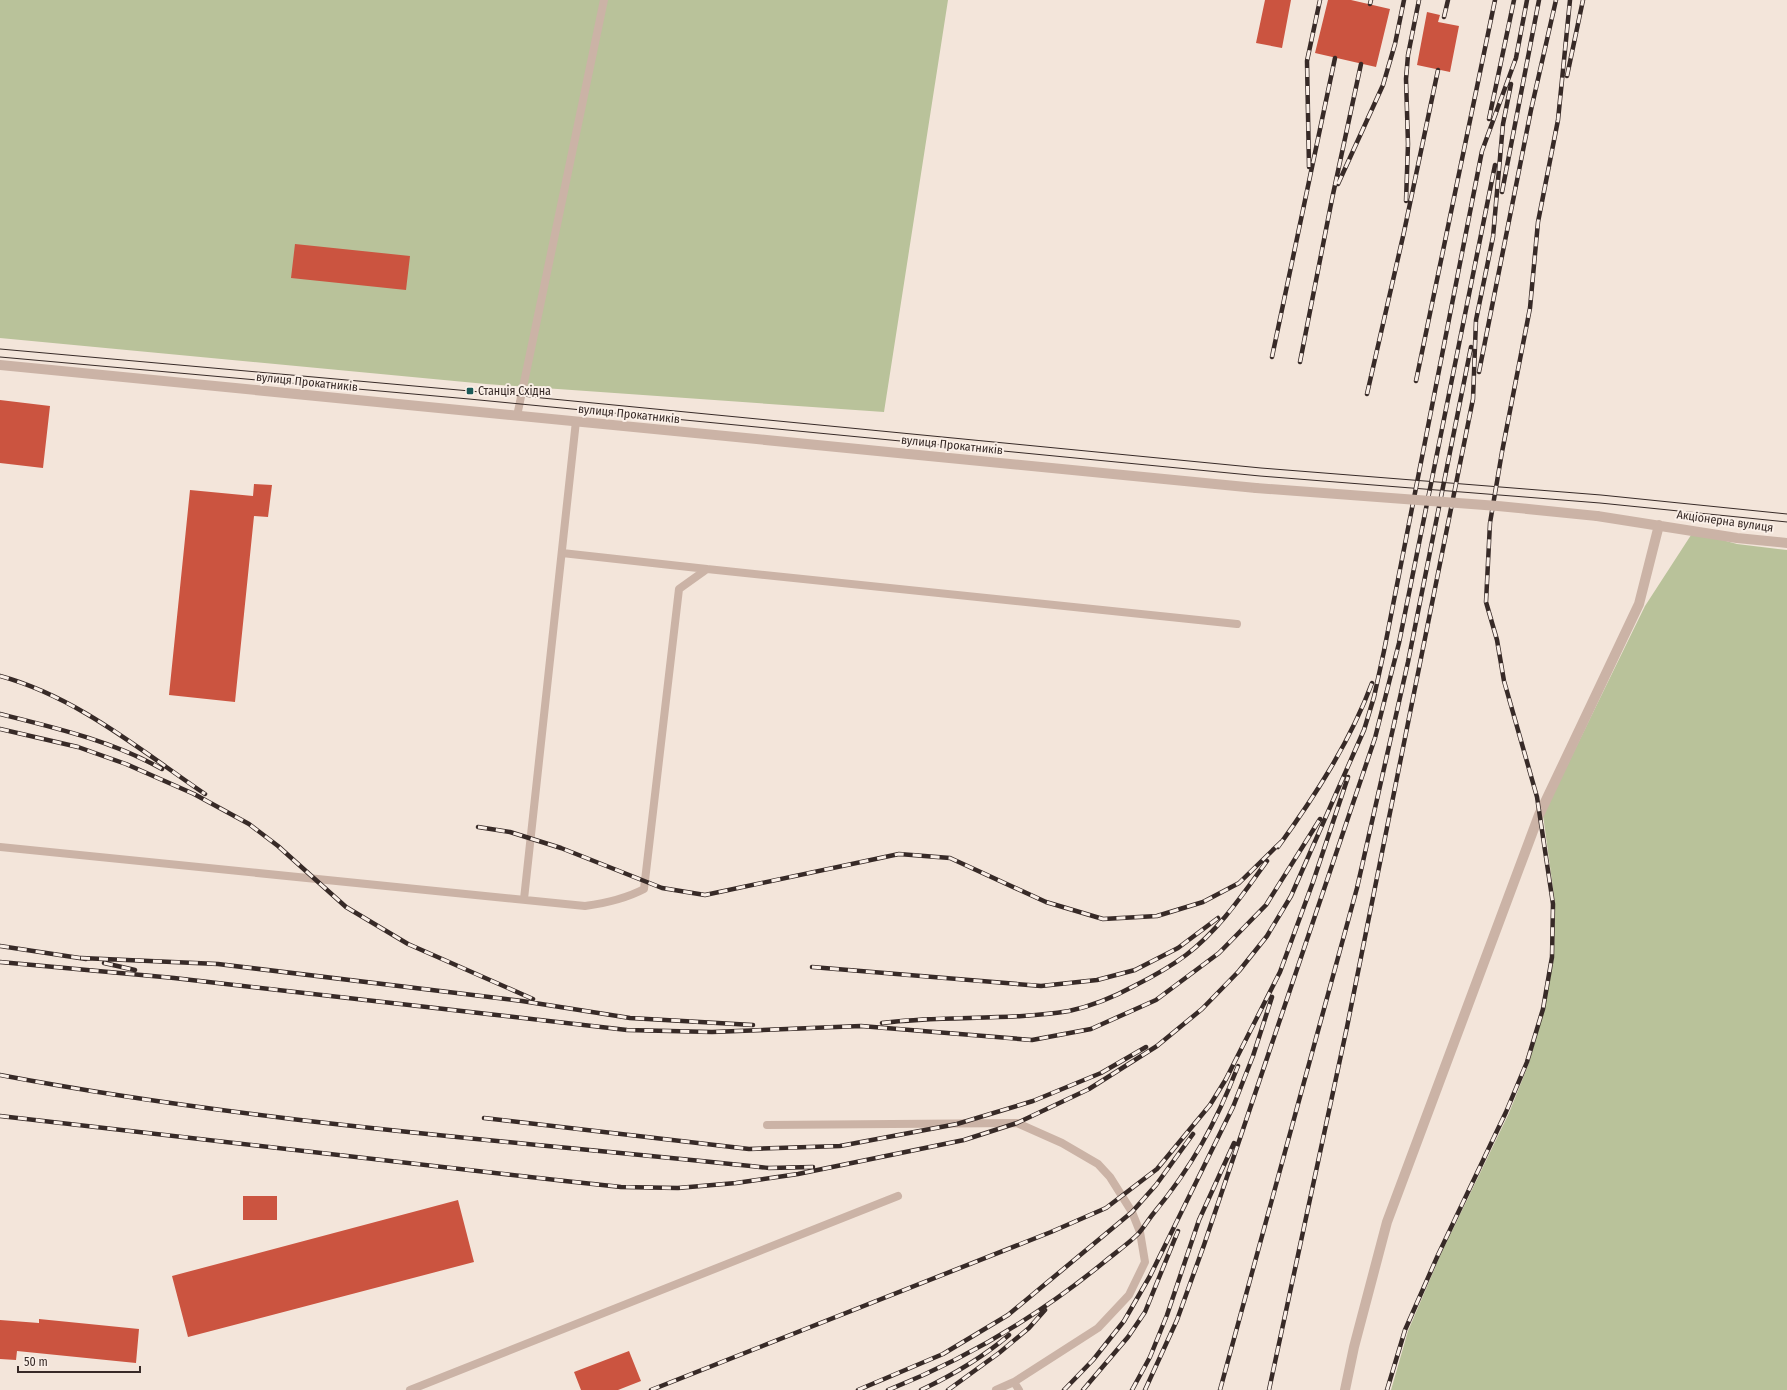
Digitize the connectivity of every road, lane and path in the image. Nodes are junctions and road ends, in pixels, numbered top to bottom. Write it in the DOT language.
graph roads {
  1 [pos="604,0"];
  2 [pos="0,365"];
  3 [pos="517,416"];
  4 [pos="576,421"];
  5 [pos="1596,516"];
  6 [pos="1659,525"];
  7 [pos="1787,543"];
  8 [pos="562,553"];
  9 [pos="707,569"];
  10 [pos="1237,624"];
  11 [pos="0,847"];
  12 [pos="524,899"];
  13 [pos="767,1125"];
  14 [pos="898,1196"];
  15 [pos="1014,1382"];
  16 [pos="410,1390"];
  17 [pos="996,1390"];
  18 [pos="1019,1390"];
  19 [pos="1345,1390"];
  1 -- 3 [label="lane"];
  2 -- 3 [label="street, вулиця Прокатників"];
  3 -- 4 [label="street, вулиця Прокатників"];
  4 -- 5 [label="street, вулиця Прокатників, bridge"];
  4 -- 8 [label="lane"];
  5 -- 6 [label="street, Акціонерна вулиця"];
  6 -- 7 [label="street, Акціонерна вулиця"];
  6 -- 19 [label="street"];
  8 -- 9 [label="lane"];
  8 -- 12 [label="lane"];
  9 -- 10 [label="lane"];
  9 -- 12 [label="lane"];
  11 -- 12 [label="lane"];
  13 -- 15 [label="lane"];
  14 -- 16 [label="lane"];
  15 -- 17 [label="lane"];
  15 -- 18 [label="lane"];
}
